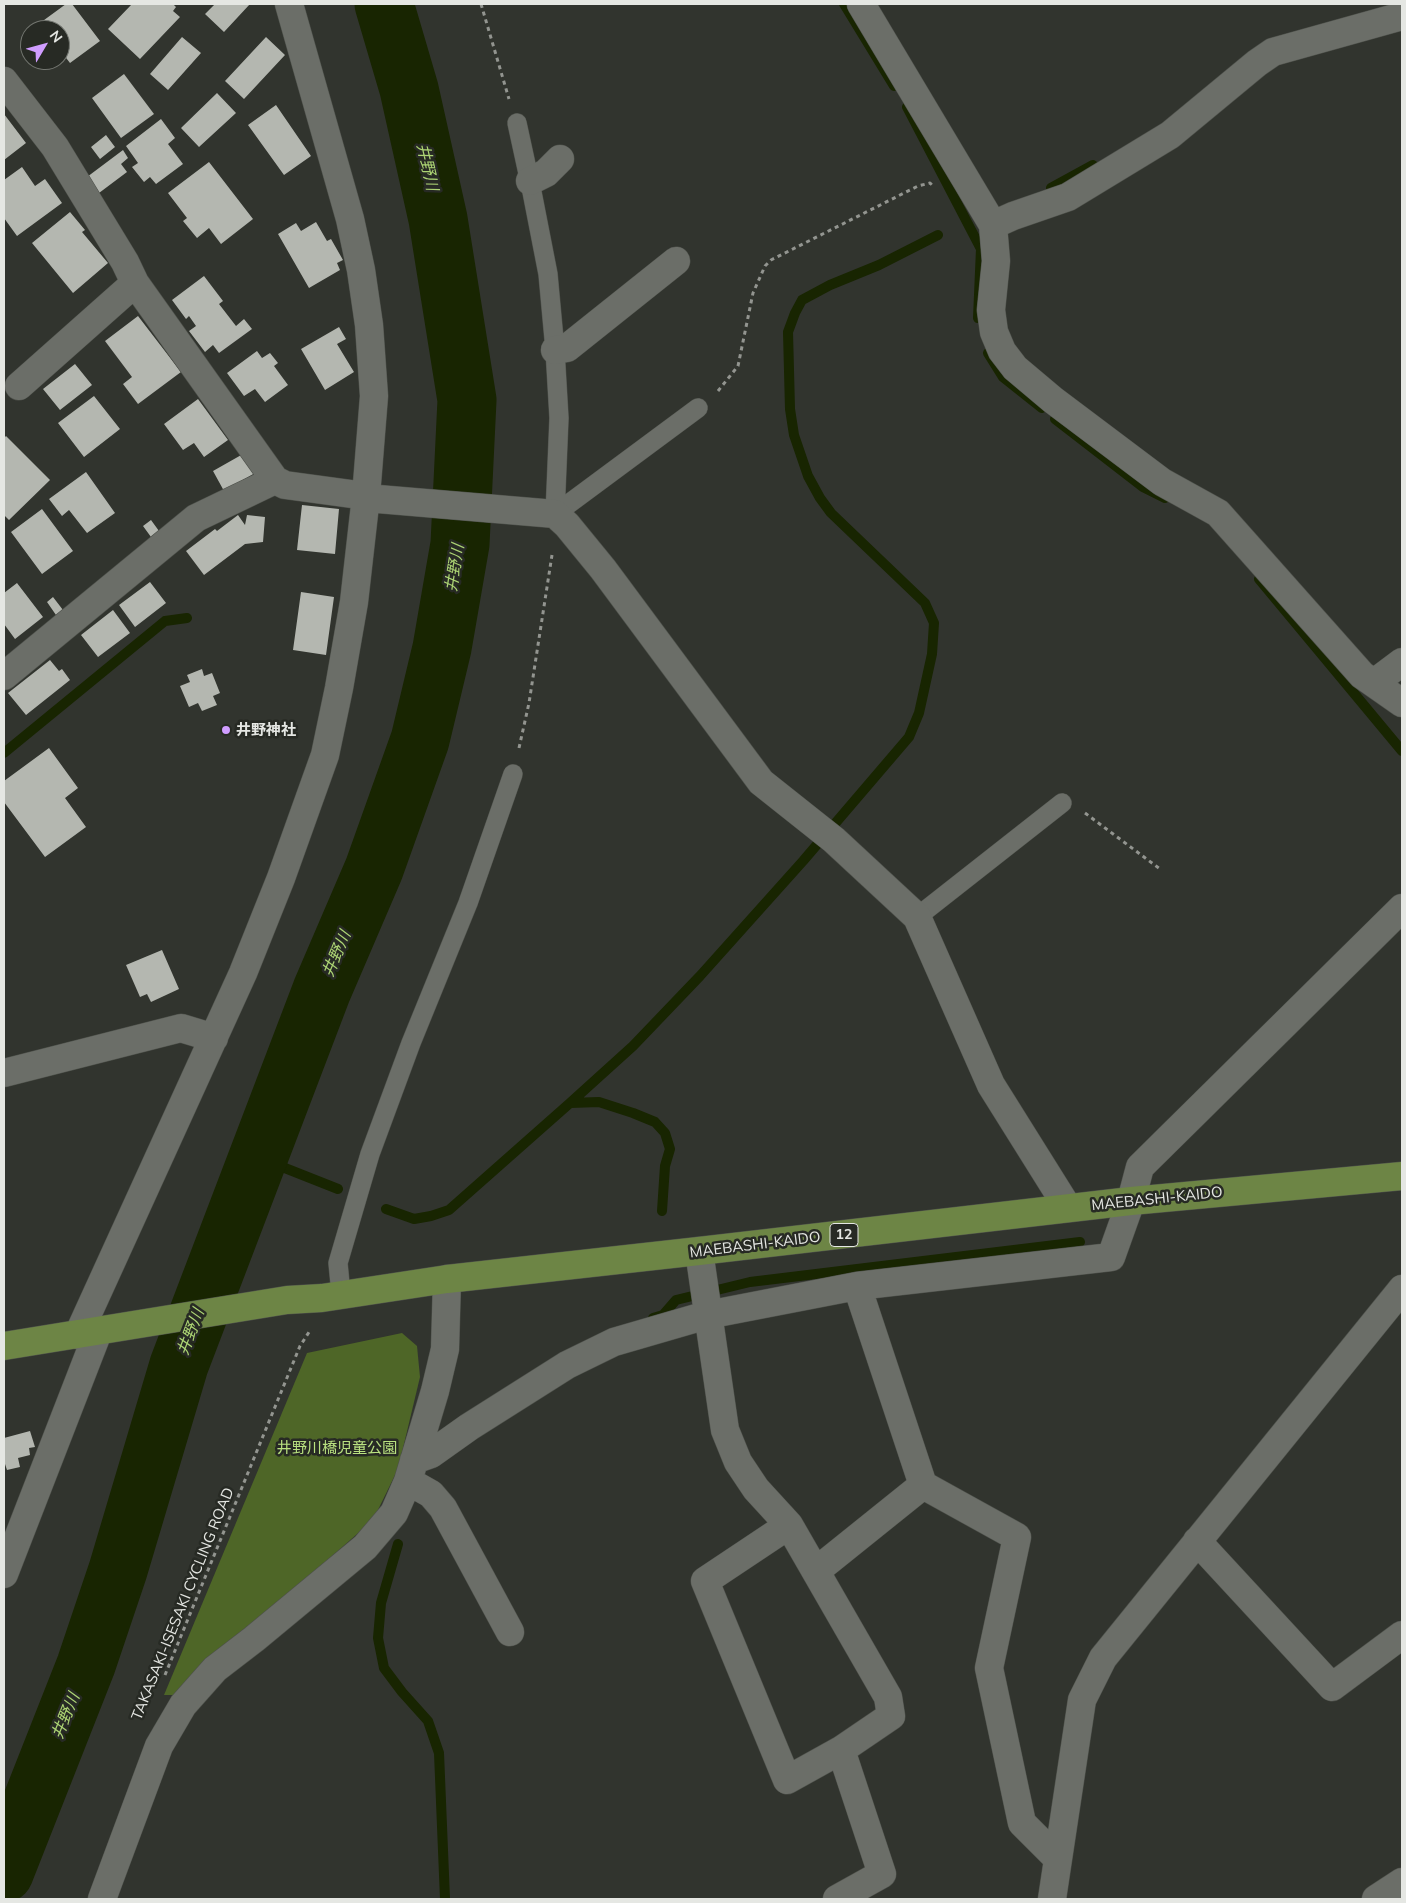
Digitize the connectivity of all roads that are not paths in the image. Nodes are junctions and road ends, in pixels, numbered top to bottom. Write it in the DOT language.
graph roads {
  1 [pos="289,4"];
  2 [pos="861,4"];
  3 [pos="1402,16"];
  4 [pos="4,81"];
  5 [pos="517,123"];
  6 [pos="560,159"];
  7 [pos="530,181"];
  8 [pos="993,226"];
  9 [pos="676,261"];
  10 [pos="135,283"];
  11 [pos="555,350"];
  12 [pos="19,386"];
  13 [pos="698,408"];
  14 [pos="275,480"];
  15 [pos="372,498"];
  16 [pos="551,514"];
  17 [pos="1402,662"];
  18 [pos="4,676"];
  19 [pos="1374,683"];
  20 [pos="1402,703"];
  21 [pos="513,774"];
  22 [pos="1062,803"];
  23 [pos="1402,908"];
  24 [pos="918,917"];
  25 [pos="214,1038"];
  26 [pos="4,1074"];
  27 [pos="1402,1176"];
  28 [pos="1131,1201"];
  29 [pos="1068,1208"];
  30 [pos="699,1252"];
  31 [pos="447,1279"];
  32 [pos="858,1286"];
  33 [pos="1402,1289"];
  34 [pos="341,1294"];
  35 [pos="707,1315"];
  36 [pos="95,1332"];
  37 [pos="4,1346"];
  38 [pos="411,1471"];
  39 [pos="923,1485"];
  40 [pos="789,1525"];
  41 [pos="1197,1541"];
  42 [pos="816,1571"];
  43 [pos="4,1574"];
  44 [pos="510,1632"];
  45 [pos="1402,1635"];
  46 [pos="841,1750"];
  47 [pos="1058,1859"];
  48 [pos="1402,1882"];
  49 [pos="102,1899"];
  50 [pos="837,1899"];
  51 [pos="1052,1899"];
  52 [pos="1376,1899"];
  1 -- 15 [label="street"];
  2 -- 8 [label="street"];
  3 -- 8 [label="street"];
  4 -- 10 [label="street"];
  5 -- 7 [label="lane"];
  6 -- 7 [label="street"];
  7 -- 11 [label="lane"];
  8 -- 19 [label="street"];
  9 -- 11 [label="street"];
  10 -- 12 [label="street"];
  10 -- 14 [label="street"];
  11 -- 16 [label="lane"];
  13 -- 16 [label="lane"];
  14 -- 15 [label="street"];
  14 -- 18 [label="street"];
  15 -- 16 [label="street"];
  15 -- 25 [label="street"];
  16 -- 24 [label="street"];
  17 -- 19 [label="street"];
  19 -- 20 [label="street"];
  21 -- 34 [label="lane"];
  22 -- 24 [label="lane"];
  23 -- 28 [label="street"];
  24 -- 29 [label="street"];
  25 -- 26 [label="street"];
  25 -- 36 [label="street"];
  27 -- 28 [label="main road, MAEBASHI-KAIDO / 12"];
  28 -- 29 [label="main road, MAEBASHI-KAIDO / 12"];
  28 -- 32 [label="street"];
  29 -- 30 [label="main road, MAEBASHI-KAIDO / 12"];
  30 -- 31 [label="main road, MAEBASHI-KAIDO / 12"];
  30 -- 35 [label="street"];
  31 -- 34 [label="main road, MAEBASHI-KAIDO / 12"];
  31 -- 38 [label="street"];
  32 -- 35 [label="street"];
  32 -- 39 [label="street"];
  33 -- 41 [label="street"];
  34 -- 36 [label="main road, MAEBASHI-KAIDO / 12"];
  35 -- 38 [label="street"];
  35 -- 40 [label="street"];
  36 -- 37 [label="main road, 12"];
  36 -- 43 [label="street"];
  38 -- 44 [label="street"];
  38 -- 49 [label="street"];
  39 -- 42 [label="street"];
  39 -- 47 [label="street"];
  40 -- 42 [label="street"];
  40 -- 46 [label="street"];
  41 -- 45 [label="street"];
  41 -- 47 [label="street"];
  42 -- 46 [label="street"];
  46 -- 50 [label="street"];
  47 -- 51 [label="street"];
  48 -- 52 [label="street"];
}
